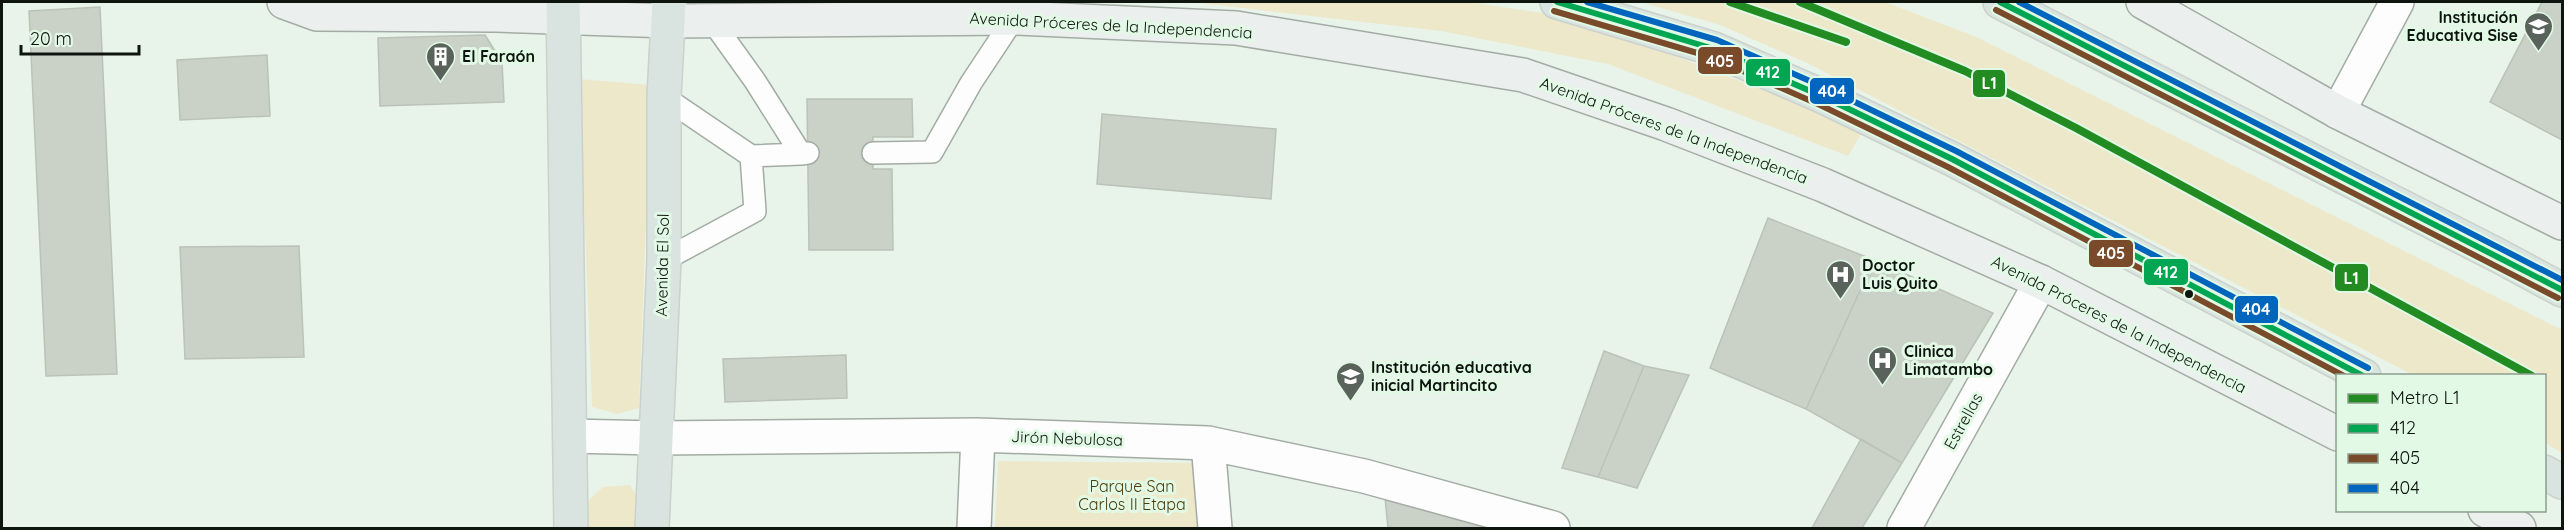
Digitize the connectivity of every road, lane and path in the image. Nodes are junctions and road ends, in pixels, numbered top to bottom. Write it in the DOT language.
graph roads {
  1 [pos="284,2"];
  2 [pos="1557,2"];
  3 [pos="2000,2"];
  4 [pos="2143,2"];
  5 [pos="2397,2"];
  6 [pos="563,10"];
  7 [pos="669,11"];
  8 [pos="1014,18"];
  9 [pos="712,21"];
  10 [pos="664,97"];
  11 [pos="2337,112"];
  12 [pos="873,153"];
  13 [pos="752,156"];
  14 [pos="2562,223"];
  15 [pos="664,260"];
  16 [pos="2041,282"];
  17 [pos="2562,290"];
  18 [pos="2362,374"];
  19 [pos="2336,433"];
  20 [pos="978,435"];
  21 [pos="572,436"];
  22 [pos="656,438"];
  23 [pos="1208,443"];
  24 [pos="2546,473"];
  25 [pos="2562,482"];
  26 [pos="2490,512"];
  27 [pos="1541,526"];
  28 [pos="571,528"];
  29 [pos="652,528"];
  30 [pos="974,528"];
  31 [pos="1215,528"];
  32 [pos="1904,528"];
  33 [pos="2519,528"];
  1 -- 6 [label="main road, Avenida Próceres de la Independencia"];
  2 -- 18 [label="main road"];
  3 -- 17 [label="main road"];
  4 -- 11 [label="main road"];
  5 -- 11 [label="street"];
  6 -- 7 [label="main road, Avenida Próceres de la Independencia"];
  6 -- 21 [label="main road"];
  7 -- 9 [label="main road, Avenida Próceres de la Independencia"];
  7 -- 10 [label="main road, Avenida El Sol"];
  8 -- 9 [label="main road, Avenida Próceres de la Independencia"];
  8 -- 12 [label="lane"];
  8 -- 16 [label="main road, Avenida Próceres de la Independencia"];
  9 -- 13 [label="lane"];
  10 -- 13 [label="lane"];
  10 -- 15 [label="main road, Avenida El Sol"];
  11 -- 14 [label="main road"];
  13 -- 15 [label="lane"];
  15 -- 22 [label="main road, Avenida El Sol"];
  16 -- 19 [label="main road, Avenida Próceres de la Independencia"];
  16 -- 32 [label="street, Estrellas"];
  20 -- 22 [label="street, Jirón Nebulosa"];
  20 -- 23 [label="street, Jirón Nebulosa"];
  20 -- 30 [label="street"];
  21 -- 22 [label="street, Jirón Nebulosa"];
  21 -- 28 [label="main road"];
  22 -- 29 [label="main road, Avenida El Sol"];
  23 -- 27 [label="street, Jirón Nebulosa"];
  23 -- 31 [label="street"];
  24 -- 25 [label="main road"];
  26 -- 33 [label="main road"];
}
